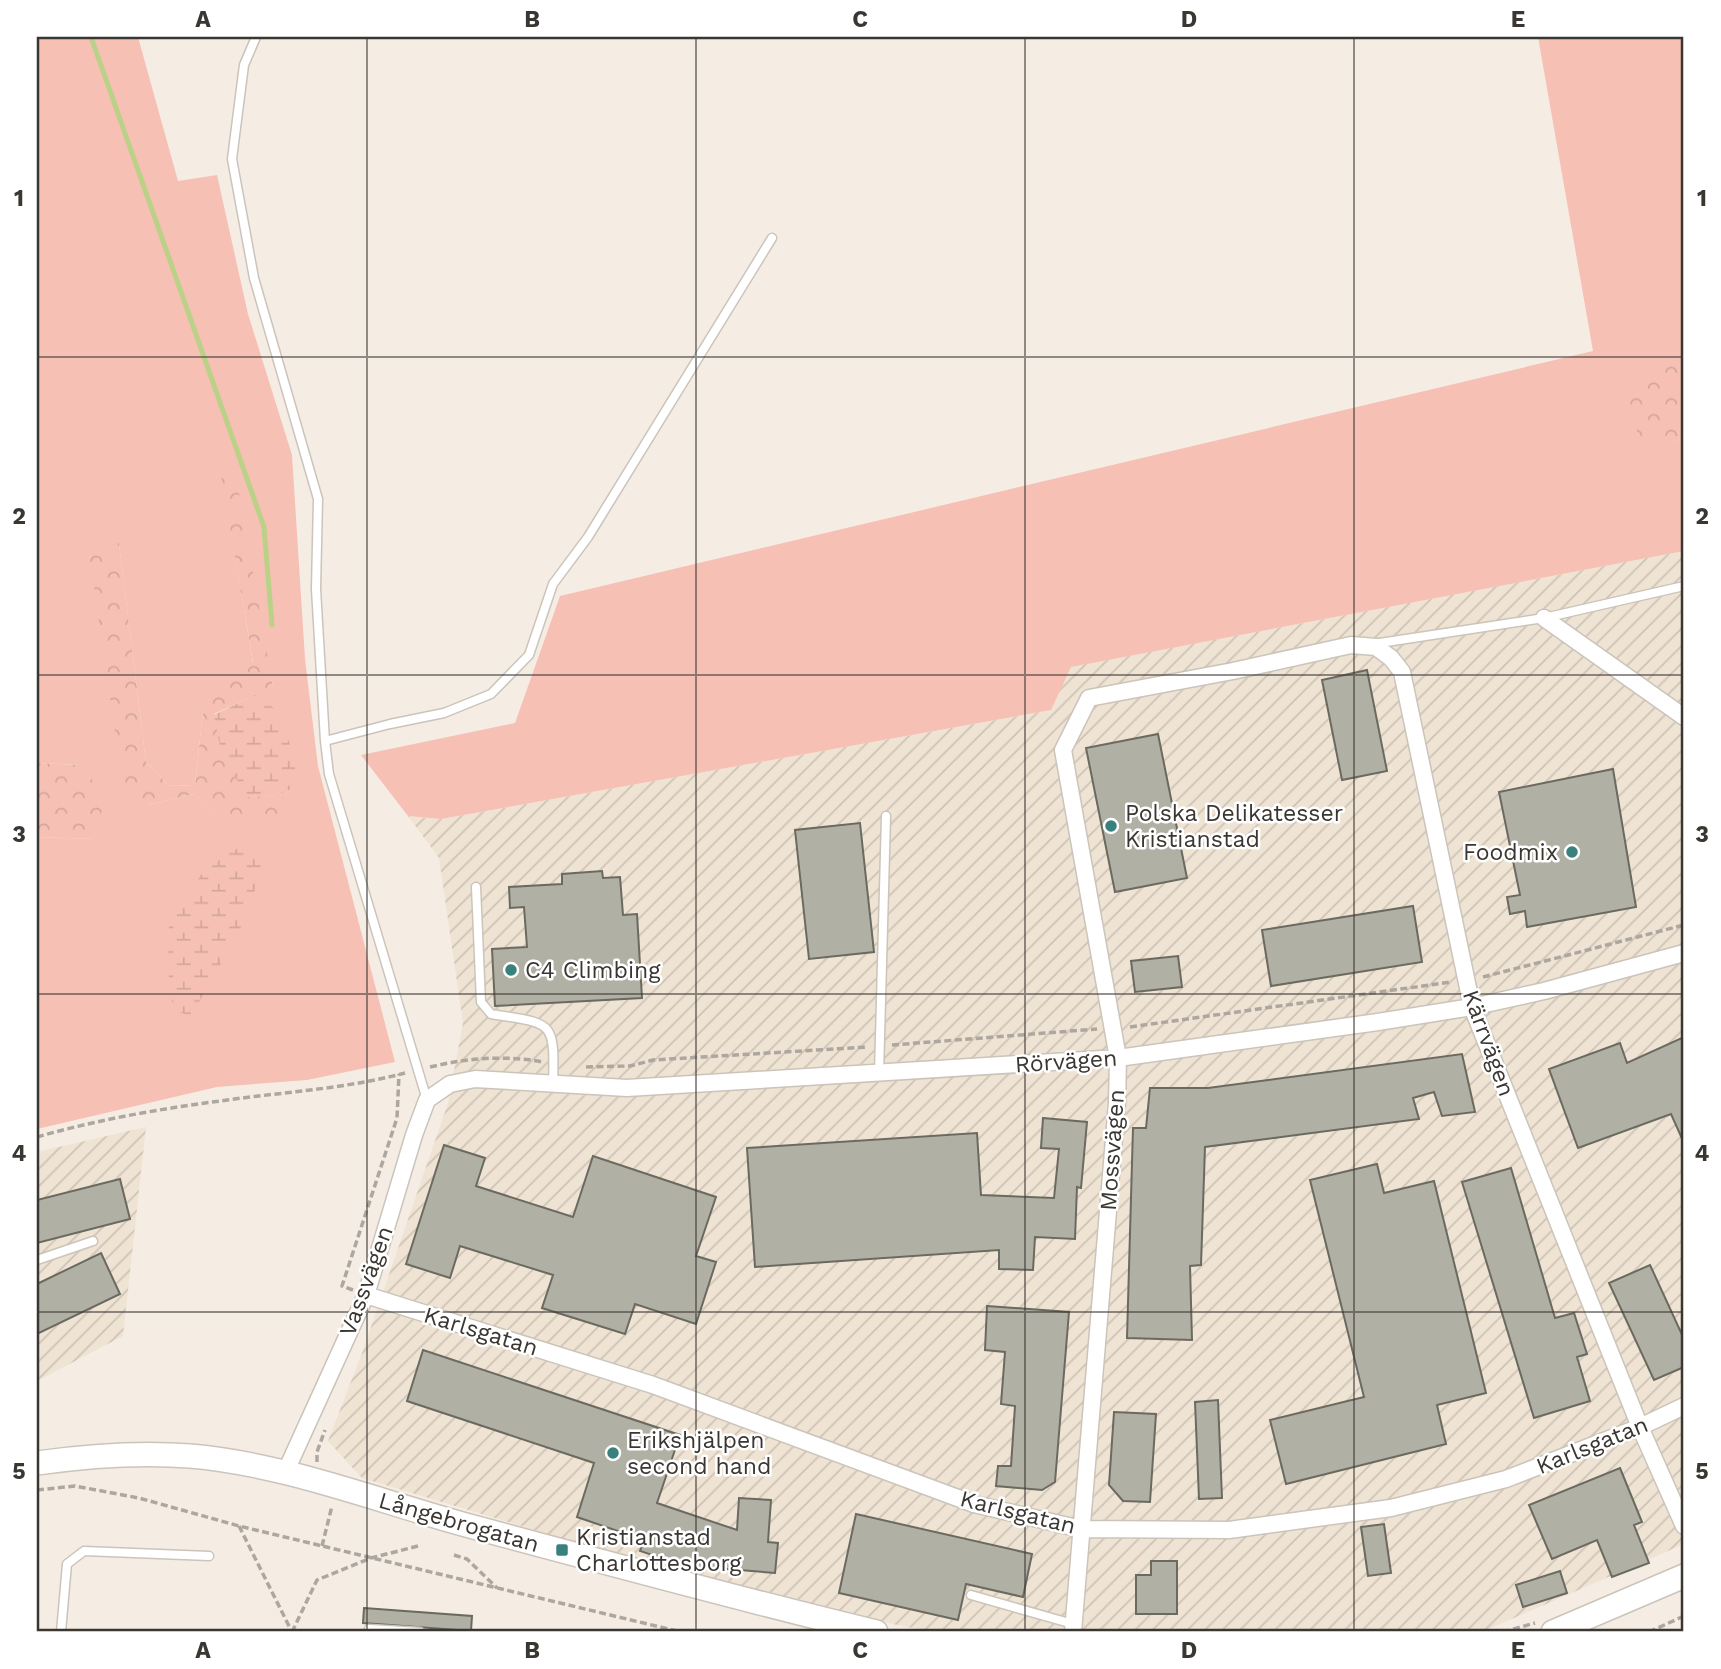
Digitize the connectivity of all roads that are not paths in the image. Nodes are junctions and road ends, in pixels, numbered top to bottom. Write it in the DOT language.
graph roads {
  1 [pos="256,37"];
  2 [pos="772,238"];
  3 [pos="1684,586"];
  4 [pos="1545,618"];
  5 [pos="1363,646"];
  6 [pos="1684,717"];
  7 [pos="325,741"];
  8 [pos="886,816"];
  9 [pos="476,887"];
  10 [pos="1684,953"];
  11 [pos="1472,1007"];
  12 [pos="1118,1058"];
  13 [pos="879,1074"];
  14 [pos="553,1085"];
  15 [pos="434,1095"];
  16 [pos="93,1241"];
  17 [pos="37,1260"];
  18 [pos="366,1295"];
  19 [pos="1684,1406"];
  20 [pos="1640,1427"];
  21 [pos="37,1463"];
  22 [pos="285,1473"];
  23 [pos="1684,1526"];
  24 [pos="1081,1528"];
  25 [pos="209,1556"];
  26 [pos="1684,1576"];
  27 [pos="971,1595"];
  28 [pos="1073,1628"];
  29 [pos="369,1629"];
  30 [pos="61,1632"];
  31 [pos="420,1632"];
  32 [pos="876,1632"];
  33 [pos="1553,1632"];
  1 -- 7 [label="lane"];
  2 -- 7 [label="lane"];
  3 -- 4 [label="lane"];
  4 -- 5 [label="lane"];
  4 -- 6 [label="street"];
  5 -- 11 [label="street, Kärrvägen"];
  5 -- 12 [label="street, Mossvägen"];
  7 -- 15 [label="lane"];
  8 -- 13 [label="lane"];
  9 -- 14 [label="lane"];
  10 -- 11 [label="street, Rörvägen"];
  11 -- 12 [label="street, Rörvägen"];
  11 -- 20 [label="street, Kärrvägen"];
  12 -- 13 [label="street, Rörvägen"];
  12 -- 24 [label="street, Mossvägen"];
  13 -- 14 [label="street, Rörvägen"];
  14 -- 15 [label="street, Rörvägen"];
  15 -- 18 [label="street, Vassvägen"];
  16 -- 17 [label="lane"];
  18 -- 22 [label="street, Vassvägen"];
  18 -- 24 [label="street, Karlsgatan"];
  19 -- 20 [label="street, Karlsgatan"];
  20 -- 23 [label="street, Kärrvägen"];
  20 -- 24 [label="street, Karlsgatan"];
  21 -- 22 [label="main road, Långebrogatan"];
  22 -- 32 [label="main road, Långebrogatan"];
  24 -- 28 [label="street, Mossvägen"];
  25 -- 30 [label="lane"];
  26 -- 33 [label="main road"];
  27 -- 28 [label="lane"];
  29 -- 31 [label="lane"];
}
